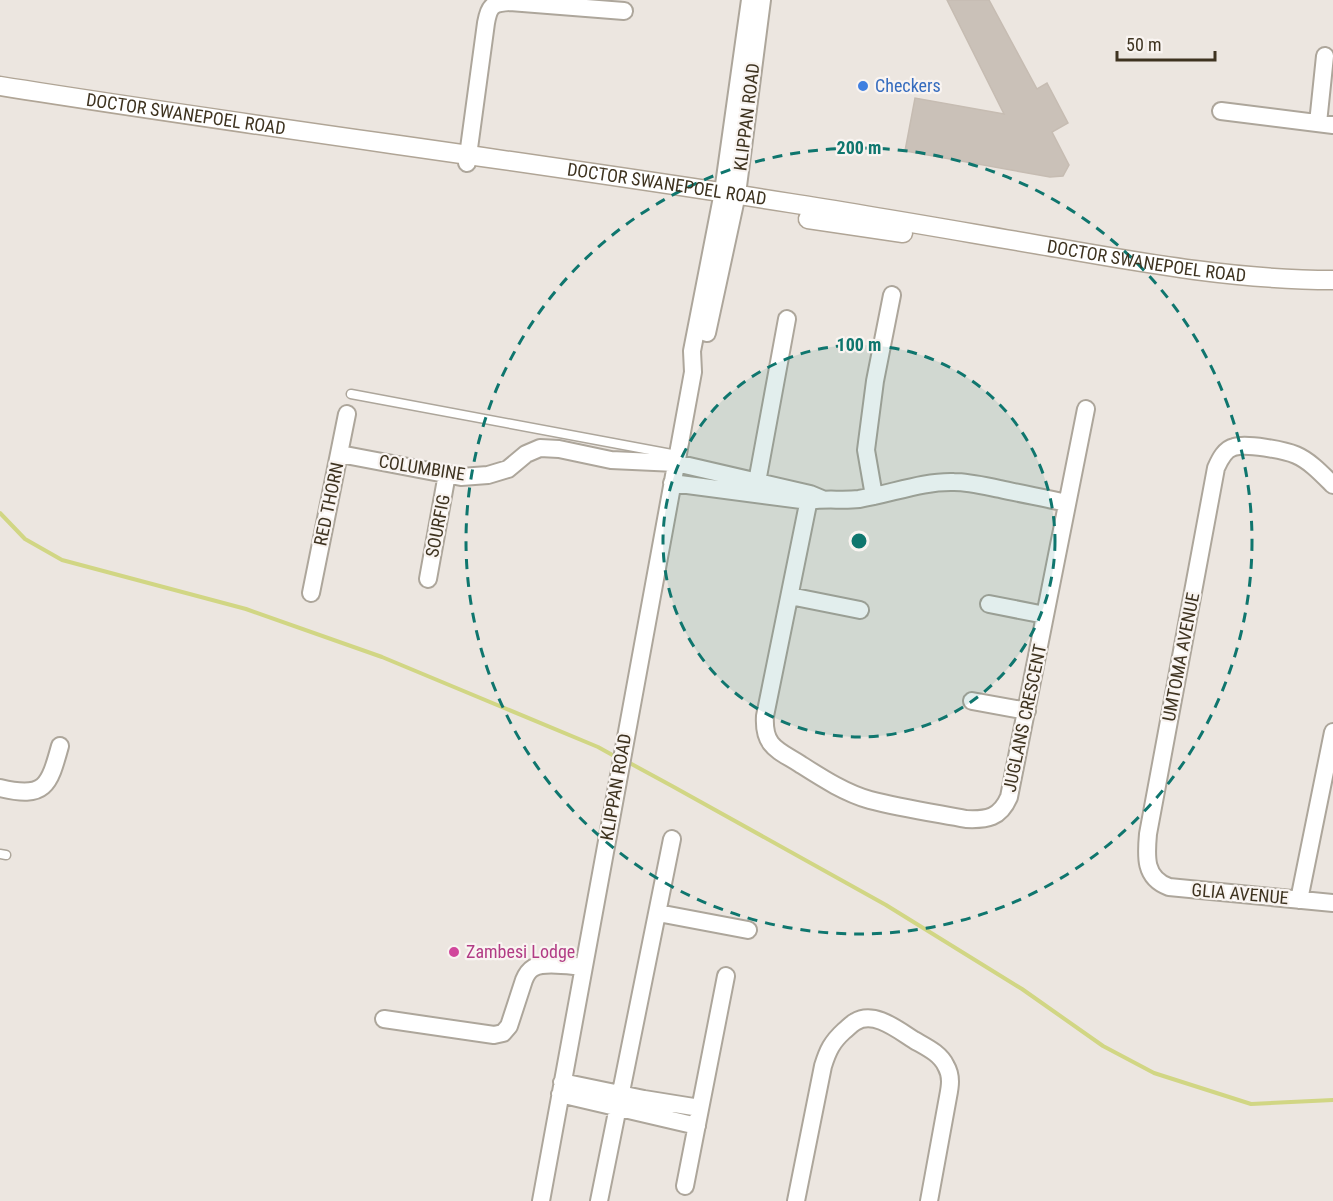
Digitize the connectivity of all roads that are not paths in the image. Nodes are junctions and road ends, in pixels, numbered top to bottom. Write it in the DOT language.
graph roads {
  1 [pos="750,0"];
  2 [pos="762,0"];
  3 [pos="624,11"];
  4 [pos="1325,56"];
  5 [pos="0,86"];
  6 [pos="0,97"];
  7 [pos="1221,111"];
  8 [pos="1325,124"];
  9 [pos="467,159"];
  10 [pos="729,199"];
  11 [pos="1333,280"];
  12 [pos="1333,285"];
  13 [pos="892,295"];
  14 [pos="787,319"];
  15 [pos="351,394"];
  16 [pos="1086,409"];
  17 [pos="347,414"];
  18 [pos="340,454"];
  19 [pos="677,459"];
  20 [pos="447,474"];
  21 [pos="757,482"];
  22 [pos="672,483"];
  23 [pos="1333,484"];
  24 [pos="874,496"];
  25 [pos="814,498"];
  26 [pos="1067,503"];
  27 [pos="428,579"];
  28 [pos="311,593"];
  29 [pos="790,597"];
  30 [pos="989,604"];
  31 [pos="860,610"];
  32 [pos="1045,615"];
  33 [pos="972,701"];
  34 [pos="1027,711"];
  35 [pos="1333,732"];
  36 [pos="60,746"];
  37 [pos="0,788"];
  38 [pos="672,839"];
  39 [pos="1151,874"];
  40 [pos="1299,900"];
  41 [pos="1333,903"];
  42 [pos="658,913"];
  43 [pos="748,930"];
  44 [pos="583,967"];
  45 [pos="726,976"];
  46 [pos="384,1019"];
  47 [pos="561,1088"];
  48 [pos="619,1100"];
  49 [pos="700,1108"];
  50 [pos="697,1126"];
  51 [pos="686,1186"];
  52 [pos="541,1201"];
  53 [pos="599,1201"];
  54 [pos="796,1201"];
  55 [pos="929,1201"];
  1 -- 10 [label="street, KLIPPAN ROAD"];
  2 -- 10 [label="street, KLIPPAN ROAD"];
  3 -- 9 [label="street"];
  4 -- 8 [label="street"];
  5 -- 9 [label="main road, DOCTOR SWANEPOEL ROAD"];
  6 -- 9 [label="main road, DOCTOR SWANEPOEL ROAD"];
  7 -- 8 [label="street"];
  9 -- 10 [label="main road, DOCTOR SWANEPOEL ROAD"];
  10 -- 11 [label="main road, DOCTOR SWANEPOEL ROAD"];
  10 -- 12 [label="main road, DOCTOR SWANEPOEL ROAD"];
  10 -- 19 [label="street, KLIPPAN ROAD"];
  13 -- 24 [label="street"];
  14 -- 21 [label="street"];
  15 -- 19 [label="lane"];
  16 -- 26 [label="street, JUGLANS CRESCENT"];
  17 -- 18 [label="street, RED THORN"];
  18 -- 20 [label="street, COLUMBINE"];
  18 -- 28 [label="street, RED THORN"];
  19 -- 20 [label="street, COLUMBINE"];
  19 -- 21 [label="street, COLUMBINE"];
  19 -- 22 [label="street, KLIPPAN ROAD"];
  20 -- 27 [label="street, SOURFIG"];
  21 -- 25 [label="street, COLUMBINE"];
  22 -- 25 [label="street"];
  22 -- 44 [label="street, KLIPPAN ROAD"];
  23 -- 39 [label="street, UMTOMA AVENUE"];
  24 -- 25 [label="street"];
  24 -- 26 [label="street"];
  25 -- 29 [label="street, JUGLANS CRESCENT"];
  26 -- 32 [label="street, JUGLANS CRESCENT"];
  29 -- 31 [label="street"];
  29 -- 34 [label="street, JUGLANS CRESCENT"];
  30 -- 32 [label="street"];
  32 -- 34 [label="street, JUGLANS CRESCENT"];
  33 -- 34 [label="street"];
  35 -- 40 [label="street"];
  36 -- 37 [label="street"];
  38 -- 42 [label="street"];
  39 -- 40 [label="street, GLIA AVENUE"];
  40 -- 41 [label="street, GLIA AVENUE"];
  42 -- 43 [label="street"];
  42 -- 48 [label="street"];
  44 -- 46 [label="street"];
  44 -- 47 [label="street, KLIPPAN ROAD"];
  45 -- 49 [label="street"];
  47 -- 48 [label="street"];
  47 -- 52 [label="street, KLIPPAN ROAD"];
  48 -- 49 [label="street"];
  48 -- 50 [label="street"];
  48 -- 53 [label="street"];
  49 -- 50 [label="street"];
  50 -- 51 [label="street"];
  54 -- 55 [label="street"];
}
